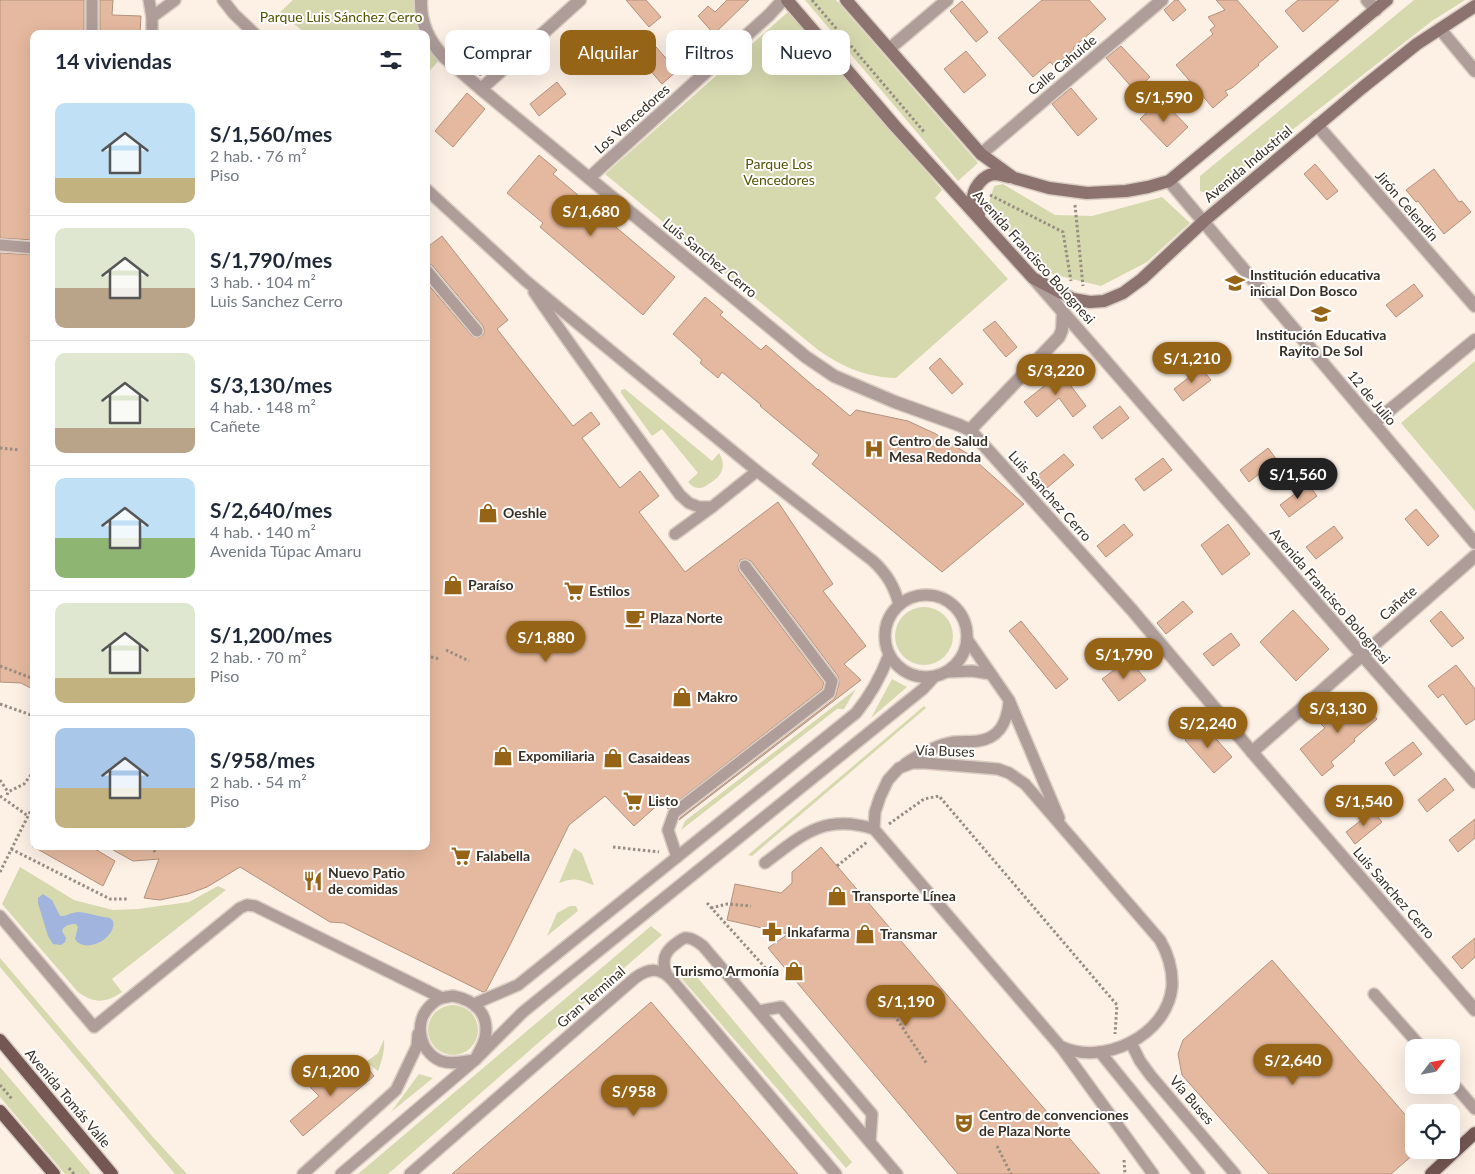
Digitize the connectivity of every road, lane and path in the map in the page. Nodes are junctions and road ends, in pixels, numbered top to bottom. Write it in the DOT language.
graph roads {
  1 [pos="92,0"];
  2 [pos="148,0"];
  3 [pos="175,0"];
  4 [pos="223,0"];
  5 [pos="421,0"];
  6 [pos="580,0"];
  7 [pos="785,0"];
  8 [pos="812,0"];
  9 [pos="846,0"];
  10 [pos="946,0"];
  11 [pos="1162,0"];
  12 [pos="1367,0"];
  13 [pos="1387,0"];
  14 [pos="1475,6"];
  15 [pos="1376,10"];
  16 [pos="152,17"];
  17 [pos="1440,29"];
  18 [pos="92,30"];
  19 [pos="152,30"];
  20 [pos="251,30"];
  21 [pos="426,30"];
  22 [pos="430,37"];
  23 [pos="889,49"];
  24 [pos="1475,71"];
  25 [pos="481,89"];
  26 [pos="1317,125"];
  27 [pos="928,136"];
  28 [pos="981,154"];
  29 [pos="589,178"];
  30 [pos="1014,178"];
  31 [pos="1169,180"];
  32 [pos="976,188"];
  33 [pos="1074,192"];
  34 [pos="430,193"];
  35 [pos="981,220"];
  36 [pos="1204,221"];
  37 [pos="0,245"];
  38 [pos="30,248"];
  39 [pos="430,275"];
  40 [pos="1033,278"];
  41 [pos="526,281"];
  42 [pos="1079,300"];
  43 [pos="1475,306"];
  44 [pos="1063,311"];
  45 [pos="477,331"];
  46 [pos="1475,340"];
  47 [pos="1374,422"];
  48 [pos="970,430"];
  49 [pos="0,448"];
  50 [pos="19,450"];
  51 [pos="757,471"];
  52 [pos="712,506"];
  53 [pos="675,534"];
  54 [pos="1475,542"];
  55 [pos="1475,556"];
  56 [pos="745,566"];
  57 [pos="899,604"];
  58 [pos="967,639"];
  59 [pos="446,650"];
  60 [pos="888,655"];
  61 [pos="1362,655"];
  62 [pos="430,657"];
  63 [pos="440,659"];
  64 [pos="469,661"];
  65 [pos="0,666"];
  66 [pos="947,672"];
  67 [pos="992,674"];
  68 [pos="30,677"];
  69 [pos="934,677"];
  70 [pos="1009,700"];
  71 [pos="0,704"];
  72 [pos="30,715"];
  73 [pos="1252,752"];
  74 [pos="899,768"];
  75 [pos="30,776"];
  76 [pos="0,780"];
  77 [pos="1475,782"];
  78 [pos="0,796"];
  79 [pos="30,812"];
  80 [pos="28,816"];
  81 [pos="1064,828"];
  82 [pos="876,831"];
  83 [pos="613,847"];
  84 [pos="11,849"];
  85 [pos="664,852"];
  86 [pos="677,857"];
  87 [pos="765,863"];
  88 [pos="837,866"];
  89 [pos="0,872"];
  90 [pos="129,900"];
  91 [pos="707,903"];
  92 [pos="751,906"];
  93 [pos="711,908"];
  94 [pos="0,916"];
  95 [pos="770,973"];
  96 [pos="666,974"];
  97 [pos="1374,994"];
  98 [pos="442,998"];
  99 [pos="474,1004"];
  100 [pos="1475,1010"];
  101 [pos="759,1011"];
  102 [pos="894,1015"];
  103 [pos="420,1027"];
  104 [pos="1414,1039"];
  105 [pos="0,1040"];
  106 [pos="1131,1043"];
  107 [pos="1060,1046"];
  108 [pos="1114,1050"];
  109 [pos="1100,1052"];
  110 [pos="475,1060"];
  111 [pos="927,1064"];
  112 [pos="1460,1092"];
  113 [pos="1475,1109"];
  114 [pos="0,1111"];
  115 [pos="1123,1133"];
  116 [pos="1475,1133"];
  117 [pos="870,1142"];
  118 [pos="997,1146"];
  119 [pos="54,1174"];
  120 [pos="112,1174"];
  121 [pos="303,1174"];
  122 [pos="341,1174"];
  123 [pos="410,1174"];
  124 [pos="836,1174"];
  125 [pos="897,1174"];
  126 [pos="1011,1174"];
  127 [pos="1125,1174"];
  128 [pos="1153,1174"];
  129 [pos="1199,1174"];
  130 [pos="1235,1174"];
  131 [pos="1431,1174"];
  1 -- 18 [label="lane"];
  2 -- 16 [label="lane"];
  3 -- 16 [label="lane"];
  4 -- 20 [label="lane"];
  5 -- 21 [label="street, Luis Sanchez Cerro"];
  6 -- 25 [label="street"];
  7 -- 29 [label="street, Los Vencedores"];
  7 -- 35 [label="main road, Avenida Francisco Bolognesi"];
  8 -- 27 [label="path"];
  9 -- 23 [label="main road"];
  10 -- 23 [label="street"];
  11 -- 28 [label="street, Calle Cahuide"];
  12 -- 15 [label="street"];
  13 -- 15 [label="main road"];
  14 -- 17 [label="main road, Avenida Industrial"];
  15 -- 31 [label="main road"];
  16 -- 19 [label="lane"];
  17 -- 24 [label="street"];
  17 -- 26 [label="main road, Avenida Industrial"];
  22 -- 25 [label="street, Luis Sanchez Cerro"];
  23 -- 28 [label="main road"];
  25 -- 29 [label="street, Luis Sanchez Cerro"];
  26 -- 36 [label="main road, Avenida Industrial"];
  26 -- 43 [label="street, Jirón Celendín"];
  28 -- 30 [label="main road"];
  29 -- 48 [label="street, Luis Sanchez Cerro"];
  30 -- 32 [label="main road"];
  30 -- 33 [label="main road"];
  31 -- 33 [label="main road"];
  31 -- 36 [label="street, 12 de Julio"];
  32 -- 35 [label="main road"];
  32 -- 42 [label="path"];
  33 -- 42 [label="path"];
  34 -- 41 [label="lane"];
  35 -- 40 [label="main road, Avenida Francisco Bolognesi"];
  36 -- 42 [label="main road, Avenida Industrial"];
  36 -- 47 [label="street, 12 de Julio"];
  37 -- 38 [label="lane"];
  39 -- 45 [label="lane"];
  40 -- 42 [label="main road"];
  40 -- 44 [label="street, Avenida Francisco Bolognesi"];
  41 -- 51 [label="lane"];
  41 -- 52 [label="lane"];
  44 -- 48 [label="street"];
  44 -- 61 [label="street, Avenida Francisco Bolognesi"];
  46 -- 47 [label="street"];
  47 -- 54 [label="street, 12 de Julio"];
  48 -- 73 [label="street, Luis Sanchez Cerro"];
  49 -- 50 [label="path"];
  51 -- 52 [label="lane"];
  51 -- 57 [label="lane"];
  52 -- 53 [label="lane"];
  55 -- 61 [label="street, Cañete"];
  56 -- 86 [label="lane"];
  57 -- 58 [label="lane"];
  57 -- 60 [label="lane"];
  58 -- 66 [label="lane"];
  58 -- 67 [label="lane"];
  59 -- 64 [label="path"];
  60 -- 69 [label="lane"];
  60 -- 86 [label="lane"];
  61 -- 73 [label="street, Cañete"];
  61 -- 77 [label="street, Avenida Francisco Bolognesi"];
  62 -- 63 [label="path"];
  65 -- 68 [label="path"];
  66 -- 67 [label="lane"];
  66 -- 69 [label="lane"];
  67 -- 70 [label="lane"];
  69 -- 110 [label="lane"];
  70 -- 74 [label="lane"];
  70 -- 81 [label="lane"];
  71 -- 72 [label="path"];
  73 -- 100 [label="street, Luis Sanchez Cerro"];
  74 -- 81 [label="lane, Vía Buses"];
  74 -- 82 [label="lane, Vía Buses"];
  75 -- 76 [label="path"];
  78 -- 80 [label="path"];
  79 -- 80 [label="path"];
  80 -- 84 [label="path"];
  81 -- 106 [label="lane, Vía Buses"];
  82 -- 87 [label="lane"];
  82 -- 88 [label="path"];
  82 -- 107 [label="lane"];
  82 -- 108 [label="path"];
  83 -- 85 [label="path"];
  84 -- 89 [label="path"];
  84 -- 90 [label="path"];
  86 -- 99 [label="lane"];
  91 -- 93 [label="path"];
  92 -- 93 [label="path"];
  93 -- 95 [label="path"];
  94 -- 98 [label="lane"];
  96 -- 101 [label="lane"];
  96 -- 123 [label="lane, Gran Terminal"];
  96 -- 124 [label="lane"];
  97 -- 104 [label="lane"];
  98 -- 99 [label="lane"];
  98 -- 103 [label="lane"];
  99 -- 110 [label="lane"];
  101 -- 117 [label="lane"];
  101 -- 117 [label="lane"];
  102 -- 111 [label="path"];
  103 -- 110 [label="lane"];
  103 -- 121 [label="lane"];
  105 -- 120 [label="main road, Avenida Tomás Valle"];
  106 -- 108 [label="lane, Vía Buses"];
  106 -- 130 [label="lane, Vía Buses"];
  107 -- 109 [label="lane, Vía Buses"];
  107 -- 115 [label="lane"];
  108 -- 109 [label="lane, Vía Buses"];
  109 -- 129 [label="lane"];
  110 -- 122 [label="lane"];
  112 -- 113 [label="lane"];
  114 -- 119 [label="main road"];
  115 -- 127 [label="path"];
  115 -- 128 [label="lane"];
  116 -- 131 [label="main road"];
  117 -- 125 [label="lane"];
  118 -- 126 [label="path"];
}
